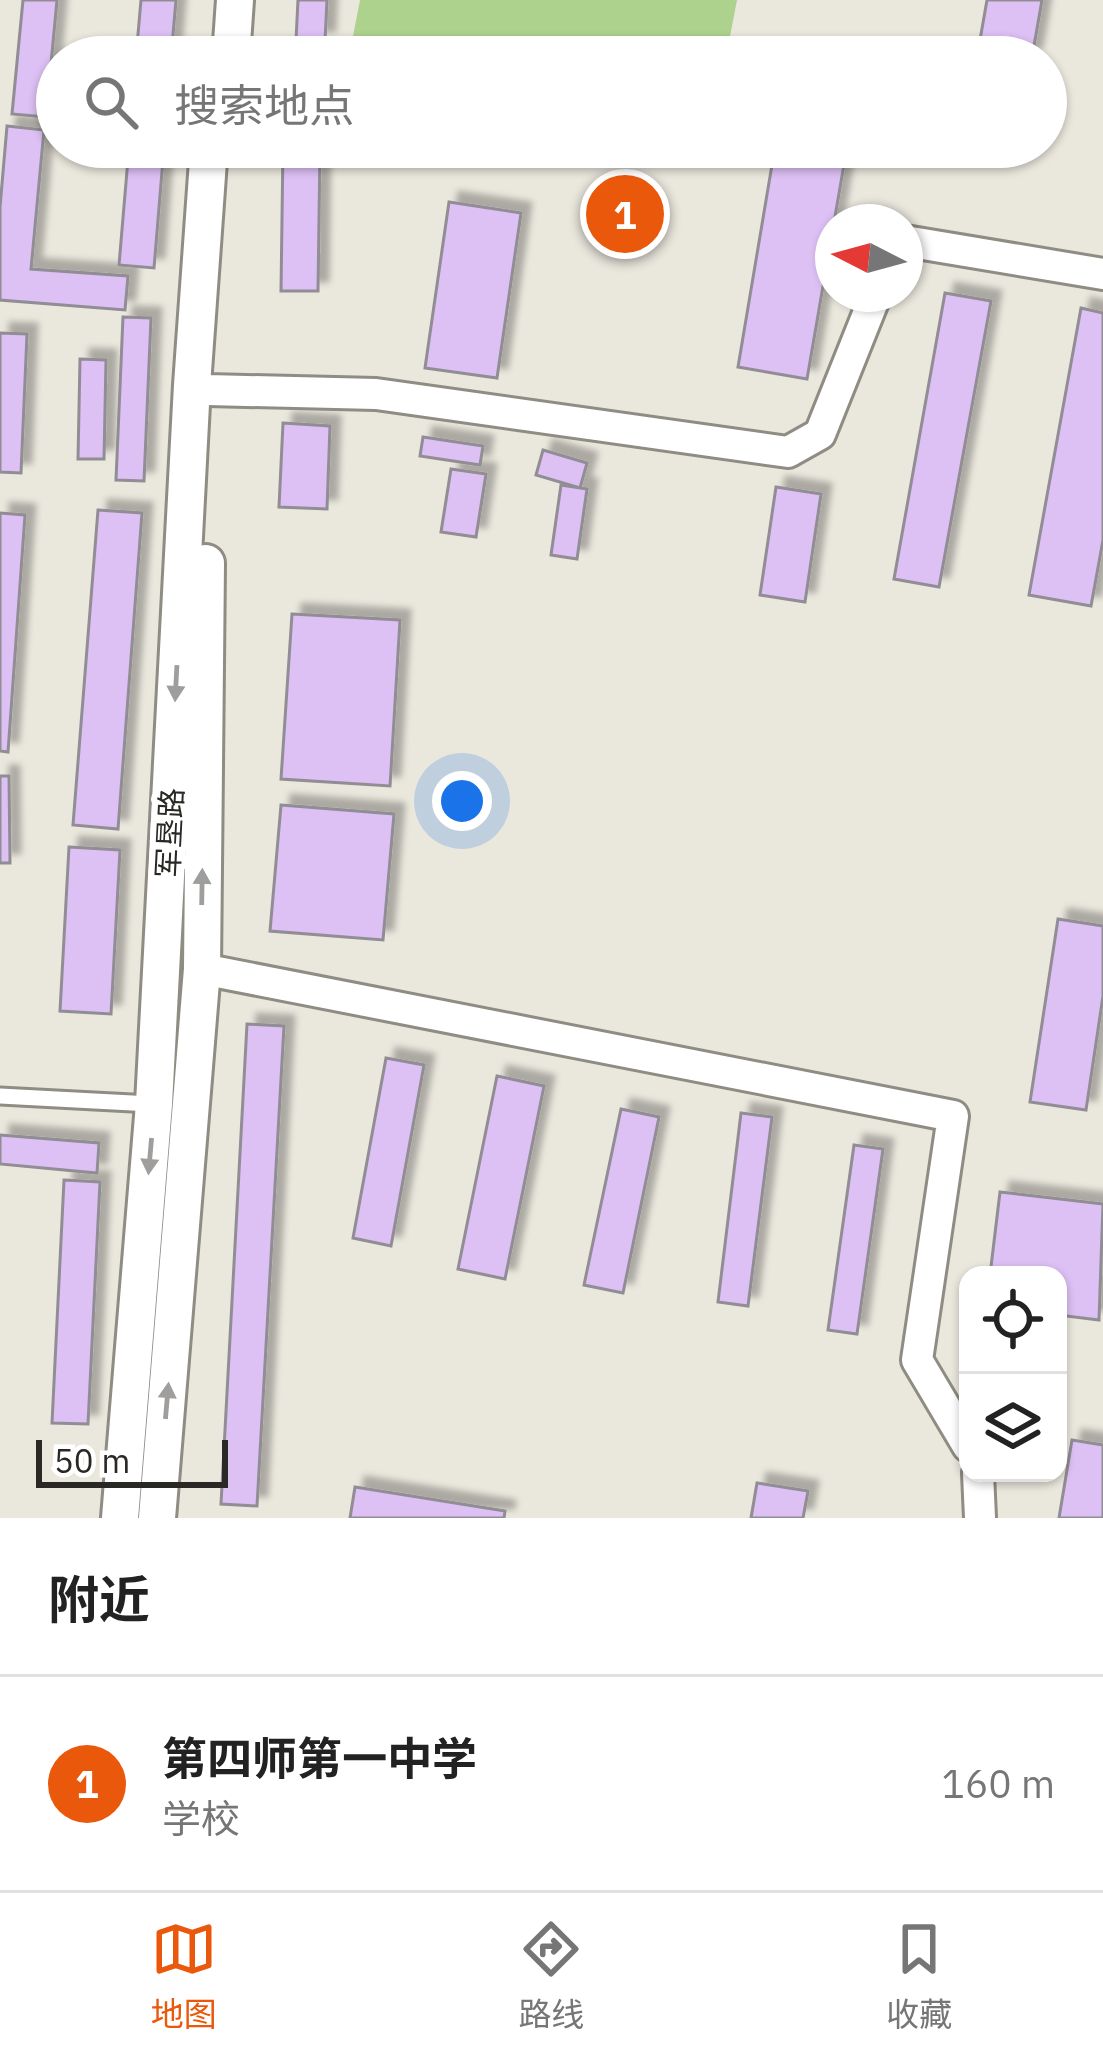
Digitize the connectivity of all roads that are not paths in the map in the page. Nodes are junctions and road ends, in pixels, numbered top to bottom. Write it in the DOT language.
graph roads {
  1 [pos="219,0"];
  2 [pos="235,0"];
  3 [pos="216,36"];
  4 [pos="232,36"];
  5 [pos="207,168"];
  6 [pos="223,168"];
  7 [pos="923,244"];
  8 [pos="1103,274"];
  9 [pos="869,312"];
  10 [pos="200,388"];
  11 [pos="202,969"];
  12 [pos="0,1096"];
  13 [pos="154,1104"];
  14 [pos="959,1431"];
  15 [pos="978,1482"];
  16 [pos="120,1518"];
  17 [pos="157,1518"];
  18 [pos="980,1518"];
  1 -- 3 [label="street"];
  2 -- 4 [label="street"];
  5 -- 10 [label="street, 军垦路"];
  6 -- 10 [label="street, 军垦路"];
  7 -- 8 [label="street"];
  9 -- 10 [label="street"];
  11 -- 10 [label="street, 军垦路, one-way"];
  10 -- 13 [label="street, 军垦路, one-way"];
  11 -- 14 [label="street"];
  17 -- 11 [label="street, 军垦路, one-way"];
  12 -- 13 [label="lane"];
  13 -- 16 [label="street, 军垦路, one-way"];
  15 -- 18 [label="street"];
}
